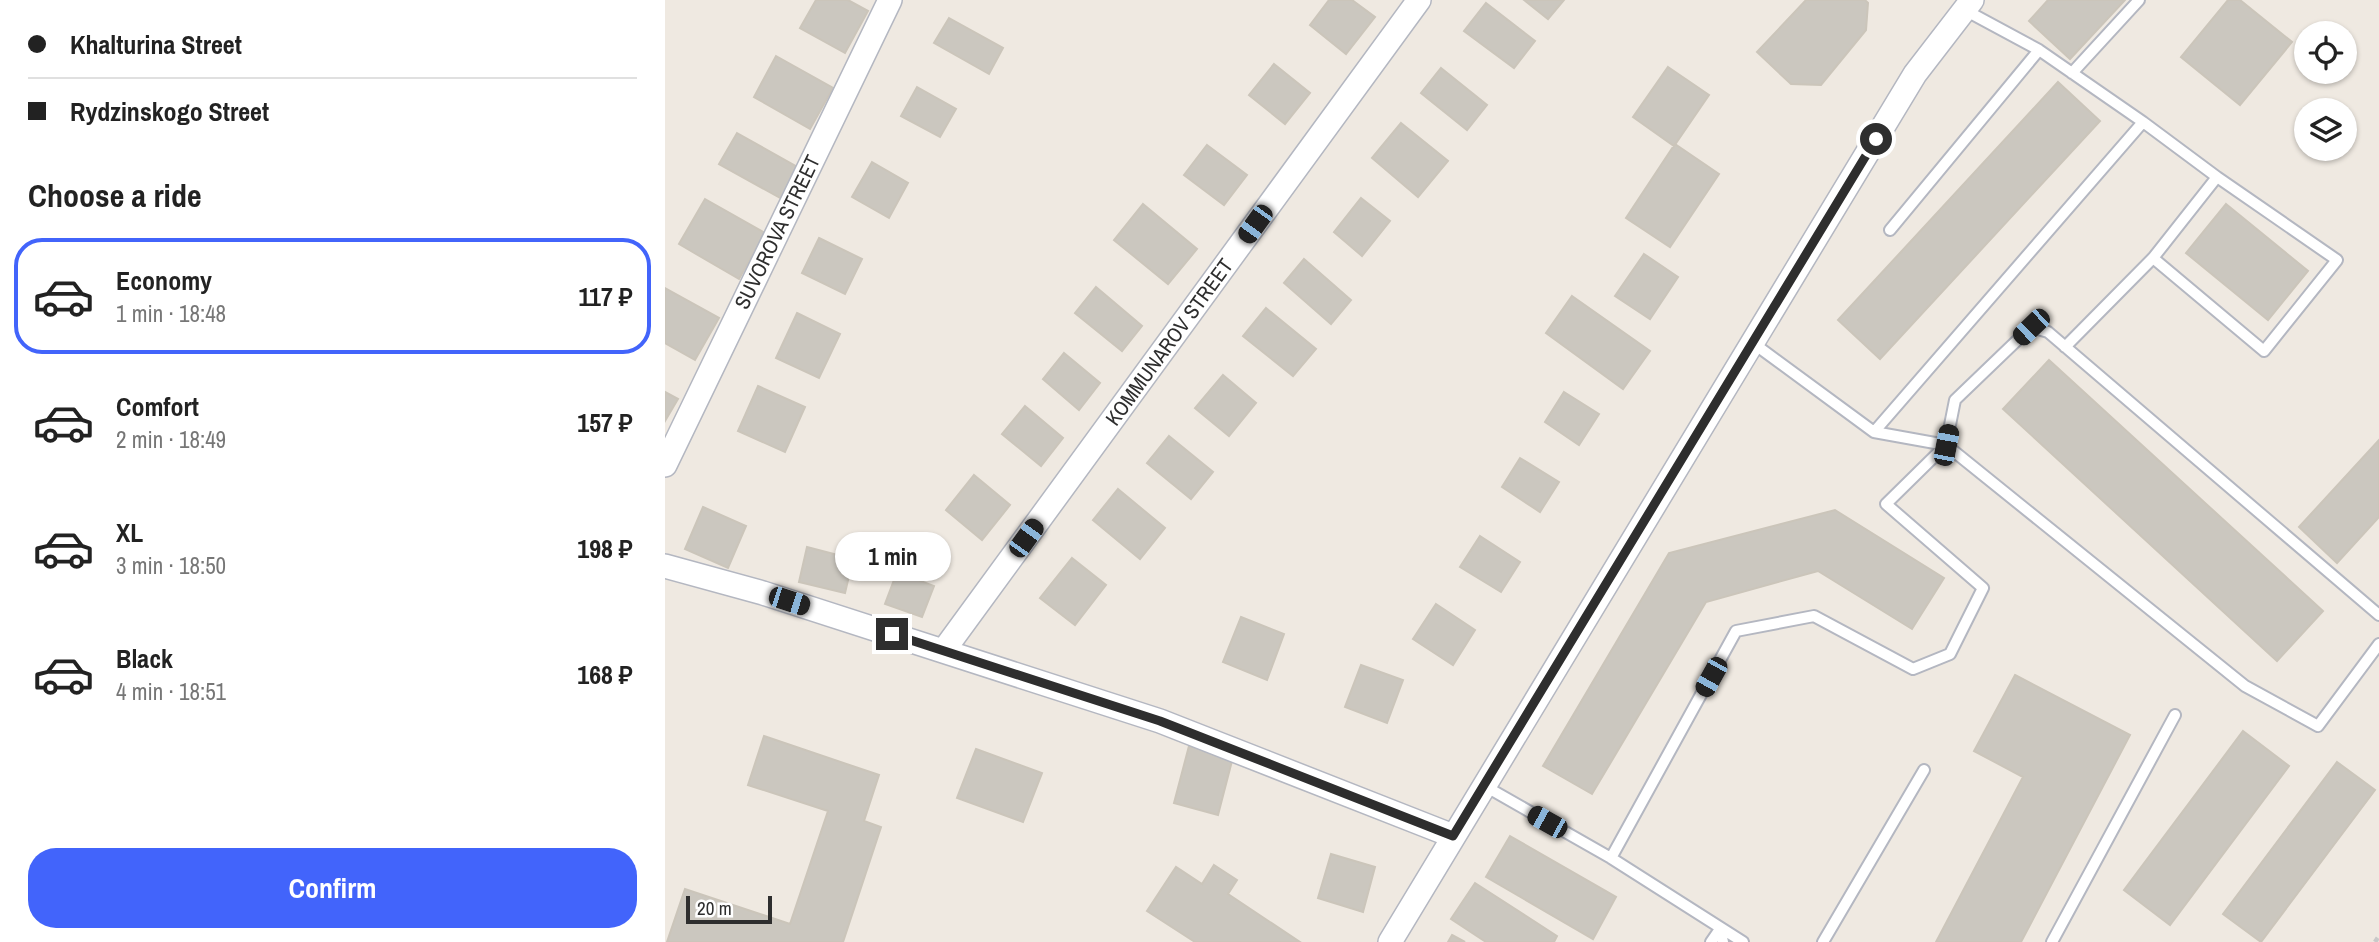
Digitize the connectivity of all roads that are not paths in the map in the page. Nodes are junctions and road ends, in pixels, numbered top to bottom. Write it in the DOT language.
graph roads {
  1 [pos="890,0"];
  2 [pos="1419,0"];
  3 [pos="2139,0"];
  4 [pos="1968,4"];
  5 [pos="2039,50"];
  6 [pos="2072,73"];
  7 [pos="2143,122"];
  8 [pos="2217,177"];
  9 [pos="1891,230"];
  10 [pos="2153,258"];
  11 [pos="1753,343"];
  12 [pos="2065,347"];
  13 [pos="1874,432"];
  14 [pos="1946,445"];
  15 [pos="665,465"];
  16 [pos="665,566"];
  17 [pos="2379,615"];
  18 [pos="2379,643"];
  19 [pos="944,650"];
  20 [pos="2175,715"];
  21 [pos="1924,769"];
  22 [pos="1483,786"];
  23 [pos="1453,836"];
  24 [pos="1611,858"];
  25 [pos="1720,929"];
  26 [pos="1390,942"];
  27 [pos="1711,942"];
  28 [pos="1723,942"];
  29 [pos="1743,942"];
  30 [pos="1823,942"];
  31 [pos="2052,942"];
  1 -- 15 [label="street, SUVOROVA STREET"];
  2 -- 19 [label="street, KOMMUNAROV STREET"];
  3 -- 6 [label="lane"];
  4 -- 5 [label="lane"];
  4 -- 11 [label="street"];
  5 -- 6 [label="lane"];
  5 -- 9 [label="lane"];
  6 -- 7 [label="lane"];
  7 -- 8 [label="lane"];
  7 -- 13 [label="lane"];
  8 -- 10 [label="lane"];
  8 -- 10 [label="lane"];
  10 -- 12 [label="lane"];
  11 -- 13 [label="lane"];
  11 -- 22 [label="street"];
  12 -- 14 [label="lane"];
  12 -- 17 [label="lane"];
  13 -- 14 [label="lane"];
  14 -- 18 [label="lane"];
  14 -- 24 [label="lane"];
  16 -- 19 [label="street"];
  19 -- 23 [label="street"];
  20 -- 31 [label="lane"];
  21 -- 30 [label="lane"];
  22 -- 23 [label="street"];
  22 -- 24 [label="lane"];
  23 -- 26 [label="street"];
  24 -- 25 [label="lane"];
  25 -- 27 [label="lane"];
  25 -- 28 [label="lane"];
  25 -- 29 [label="lane"];
}
